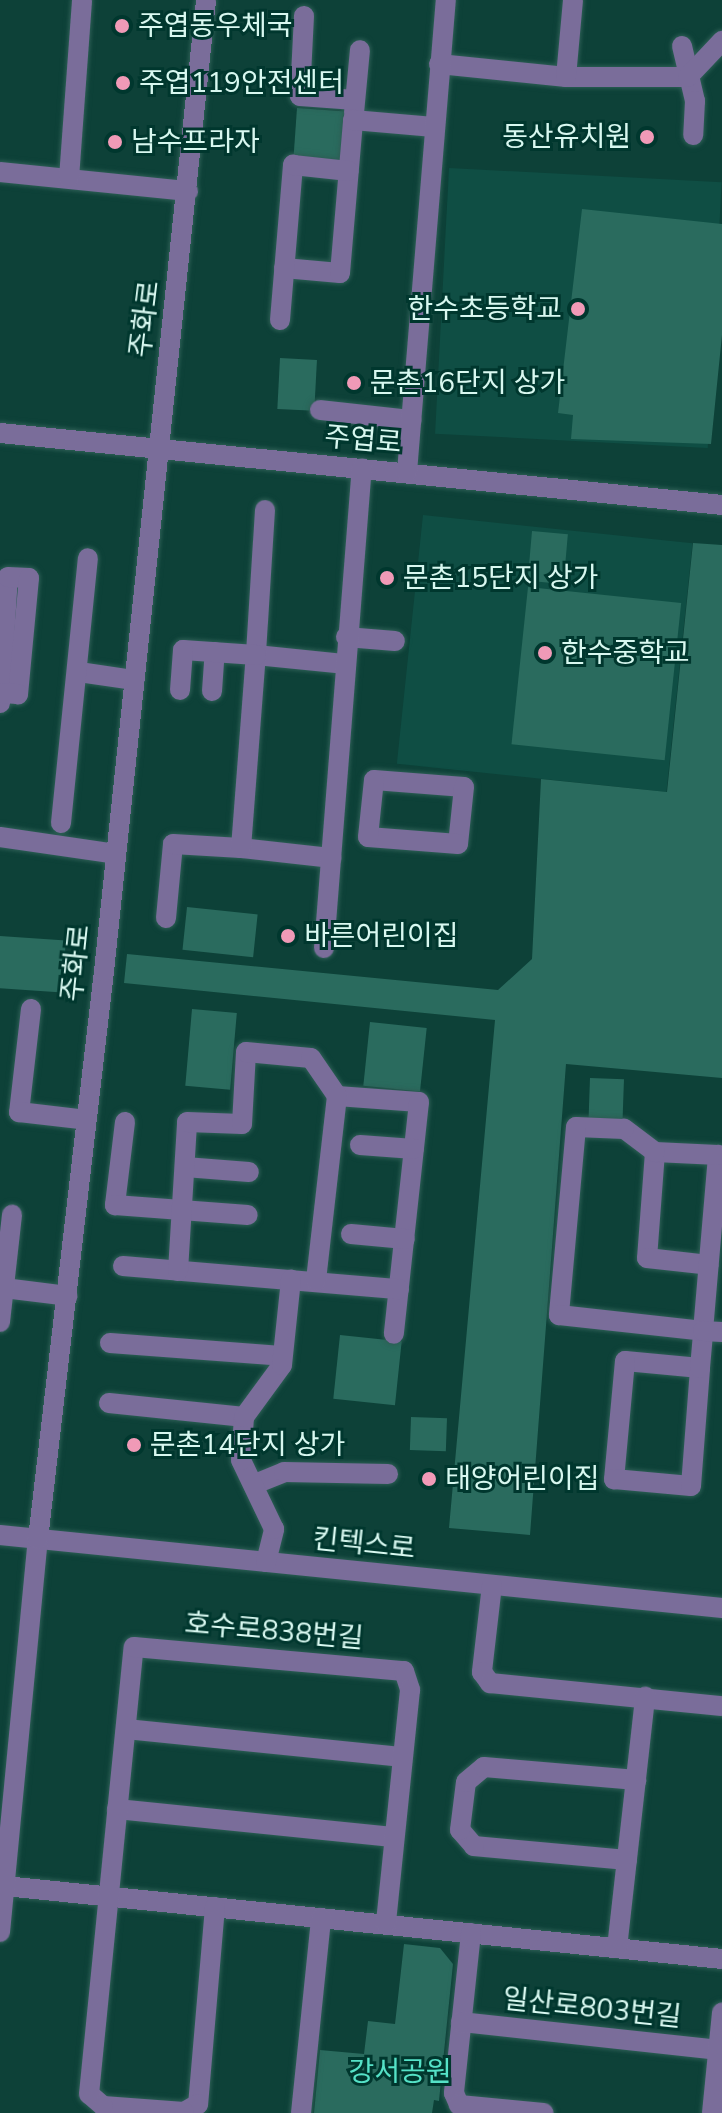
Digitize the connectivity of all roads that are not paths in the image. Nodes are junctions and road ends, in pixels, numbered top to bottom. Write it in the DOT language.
graph roads {
  1 [pos="82,0"];
  2 [pos="206,0"];
  3 [pos="446,0"];
  4 [pos="573,0"];
  5 [pos="304,16"];
  6 [pos="722,41"];
  7 [pos="682,46"];
  8 [pos="360,50"];
  9 [pos="439,64"];
  10 [pos="566,77"];
  11 [pos="688,77"];
  12 [pos="354,110"];
  13 [pos="434,127"];
  14 [pos="693,135"];
  15 [pos="349,171"];
  16 [pos="0,172"];
  17 [pos="69,178"];
  18 [pos="188,191"];
  19 [pos="284,268"];
  20 [pos="280,320"];
  21 [pos="320,410"];
  22 [pos="411,420"];
  23 [pos="0,433"];
  24 [pos="157,450"];
  25 [pos="362,469"];
  26 [pos="407,472"];
  27 [pos="722,505"];
  28 [pos="265,510"];
  29 [pos="88,558"];
  30 [pos="346,637"];
  31 [pos="395,641"];
  32 [pos="215,652"];
  33 [pos="256,655"];
  34 [pos="344,664"];
  35 [pos="79,672"];
  36 [pos="134,680"];
  37 [pos="180,690"];
  38 [pos="212,691"];
  39 [pos="1,693"];
  40 [pos="0,703"];
  41 [pos="336,804"];
  42 [pos="371,805"];
  43 [pos="61,823"];
  44 [pos="0,837"];
  45 [pos="241,848"];
  46 [pos="116,854"];
  47 [pos="331,858"];
  48 [pos="166,918"];
  49 [pos="324,948"];
  50 [pos="31,1009"];
  51 [pos="337,1096"];
  52 [pos="87,1120"];
  53 [pos="125,1122"];
  54 [pos="360,1145"];
  55 [pos="414,1149"];
  56 [pos="655,1152"];
  57 [pos="185,1167"];
  58 [pos="249,1172"];
  59 [pos="182,1213"];
  60 [pos="12,1215"];
  61 [pos="248,1215"];
  62 [pos="351,1234"];
  63 [pos="405,1239"];
  64 [pos="709,1265"];
  65 [pos="123,1266"];
  66 [pos="178,1271"];
  67 [pos="291,1279"];
  68 [pos="316,1281"];
  69 [pos="4,1288"];
  70 [pos="399,1289"];
  71 [pos="68,1296"];
  72 [pos="0,1322"];
  73 [pos="712,1331"];
  74 [pos="394,1334"];
  75 [pos="110,1343"];
  76 [pos="282,1356"];
  77 [pos="700,1368"];
  78 [pos="109,1403"];
  79 [pos="244,1417"];
  80 [pos="388,1474"];
  81 [pos="255,1484"];
  82 [pos="0,1535"];
  83 [pos="38,1539"];
  84 [pos="266,1562"];
  85 [pos="492,1585"];
  86 [pos="722,1608"];
  87 [pos="645,1697"];
  88 [pos="722,1706"];
  89 [pos="126,1729"];
  90 [pos="401,1757"];
  91 [pos="636,1780"];
  92 [pos="117,1809"];
  93 [pos="393,1837"];
  94 [pos="627,1860"];
  95 [pos="5,1886"];
  96 [pos="106,1896"];
  97 [pos="215,1907"];
  98 [pos="321,1918"];
  99 [pos="386,1924"];
  100 [pos="0,1932"];
  101 [pos="471,1933"];
  102 [pos="617,1948"];
  103 [pos="722,1959"];
  104 [pos="722,2012"];
  105 [pos="461,2022"];
  106 [pos="718,2050"];
  107 [pos="301,2113"];
  108 [pos="544,2113"];
  109 [pos="712,2113"];
  1 -- 17 [label="street"];
  2 -- 18 [label="street, 주화로"];
  3 -- 9 [label="street"];
  4 -- 10 [label="street"];
  5 -- 12 [label="street"];
  6 -- 11 [label="street"];
  7 -- 11 [label="street"];
  8 -- 12 [label="street"];
  9 -- 10 [label="street"];
  9 -- 13 [label="street"];
  10 -- 11 [label="street"];
  11 -- 14 [label="street"];
  12 -- 13 [label="street"];
  12 -- 15 [label="street"];
  13 -- 22 [label="street"];
  15 -- 19 [label="street"];
  15 -- 19 [label="street"];
  16 -- 17 [label="street"];
  17 -- 18 [label="street"];
  18 -- 24 [label="street, 주화로"];
  19 -- 20 [label="street"];
  21 -- 22 [label="street"];
  22 -- 26 [label="street"];
  23 -- 24 [label="street, 주엽로"];
  24 -- 25 [label="street, 주엽로"];
  24 -- 36 [label="street, 주화로"];
  25 -- 26 [label="street, 주엽로"];
  25 -- 30 [label="street"];
  26 -- 27 [label="street, 주엽로"];
  28 -- 33 [label="street"];
  29 -- 35 [label="street"];
  30 -- 31 [label="street"];
  30 -- 34 [label="street"];
  32 -- 33 [label="street"];
  32 -- 37 [label="street"];
  32 -- 38 [label="street"];
  33 -- 34 [label="street"];
  33 -- 45 [label="street"];
  34 -- 41 [label="street"];
  35 -- 36 [label="street"];
  35 -- 43 [label="street"];
  36 -- 46 [label="street, 주화로"];
  39 -- 39 [label="street"];
  39 -- 40 [label="street"];
  41 -- 42 [label="street"];
  41 -- 47 [label="street"];
  42 -- 42 [label="street"];
  44 -- 46 [label="street"];
  45 -- 47 [label="street"];
  45 -- 48 [label="street"];
  46 -- 52 [label="street, 주화로"];
  47 -- 49 [label="street"];
  50 -- 52 [label="street"];
  51 -- 55 [label="street"];
  51 -- 57 [label="street"];
  51 -- 68 [label="street"];
  52 -- 71 [label="street, 주화로"];
  53 -- 59 [label="street"];
  54 -- 55 [label="street"];
  55 -- 63 [label="street"];
  56 -- 64 [label="street"];
  56 -- 64 [label="street"];
  56 -- 73 [label="street"];
  57 -- 58 [label="street"];
  57 -- 59 [label="street"];
  59 -- 61 [label="street"];
  59 -- 66 [label="street"];
  60 -- 69 [label="street"];
  62 -- 63 [label="street"];
  63 -- 70 [label="street"];
  64 -- 73 [label="street"];
  65 -- 66 [label="street"];
  66 -- 67 [label="street"];
  67 -- 68 [label="street"];
  67 -- 76 [label="street"];
  68 -- 70 [label="street"];
  69 -- 71 [label="street"];
  69 -- 72 [label="street"];
  70 -- 74 [label="street"];
  71 -- 83 [label="street, 주화로"];
  73 -- 77 [label="street"];
  75 -- 76 [label="street"];
  76 -- 79 [label="street"];
  77 -- 77 [label="street"];
  78 -- 79 [label="street"];
  79 -- 81 [label="street"];
  80 -- 81 [label="street"];
  81 -- 84 [label="street"];
  82 -- 83 [label="street, 킨텍스로"];
  83 -- 84 [label="street, 킨텍스로"];
  83 -- 95 [label="street, 주화로"];
  84 -- 85 [label="street, 킨텍스로"];
  85 -- 86 [label="street, 킨텍스로"];
  85 -- 87 [label="street"];
  87 -- 88 [label="street"];
  87 -- 91 [label="street"];
  89 -- 90 [label="street"];
  89 -- 90 [label="street, 호수로838번길"];
  89 -- 92 [label="street, 호수로838번길"];
  90 -- 93 [label="street, 호수로838번길"];
  91 -- 94 [label="street"];
  91 -- 94 [label="street"];
  92 -- 93 [label="street"];
  92 -- 96 [label="street, 호수로838번길"];
  93 -- 99 [label="street, 호수로838번길"];
  94 -- 102 [label="street"];
  95 -- 96 [label="street"];
  95 -- 100 [label="street, 주화로"];
  96 -- 97 [label="street"];
  96 -- 97 [label="street, 호수로838번길"];
  97 -- 98 [label="street"];
  98 -- 99 [label="street"];
  98 -- 107 [label="street"];
  99 -- 101 [label="street"];
  101 -- 102 [label="street"];
  101 -- 105 [label="street"];
  102 -- 103 [label="street"];
  104 -- 106 [label="street, 일산로803번길"];
  105 -- 106 [label="street, 일산로803번길"];
  105 -- 108 [label="street"];
  106 -- 109 [label="street, 일산로803번길"];
}
